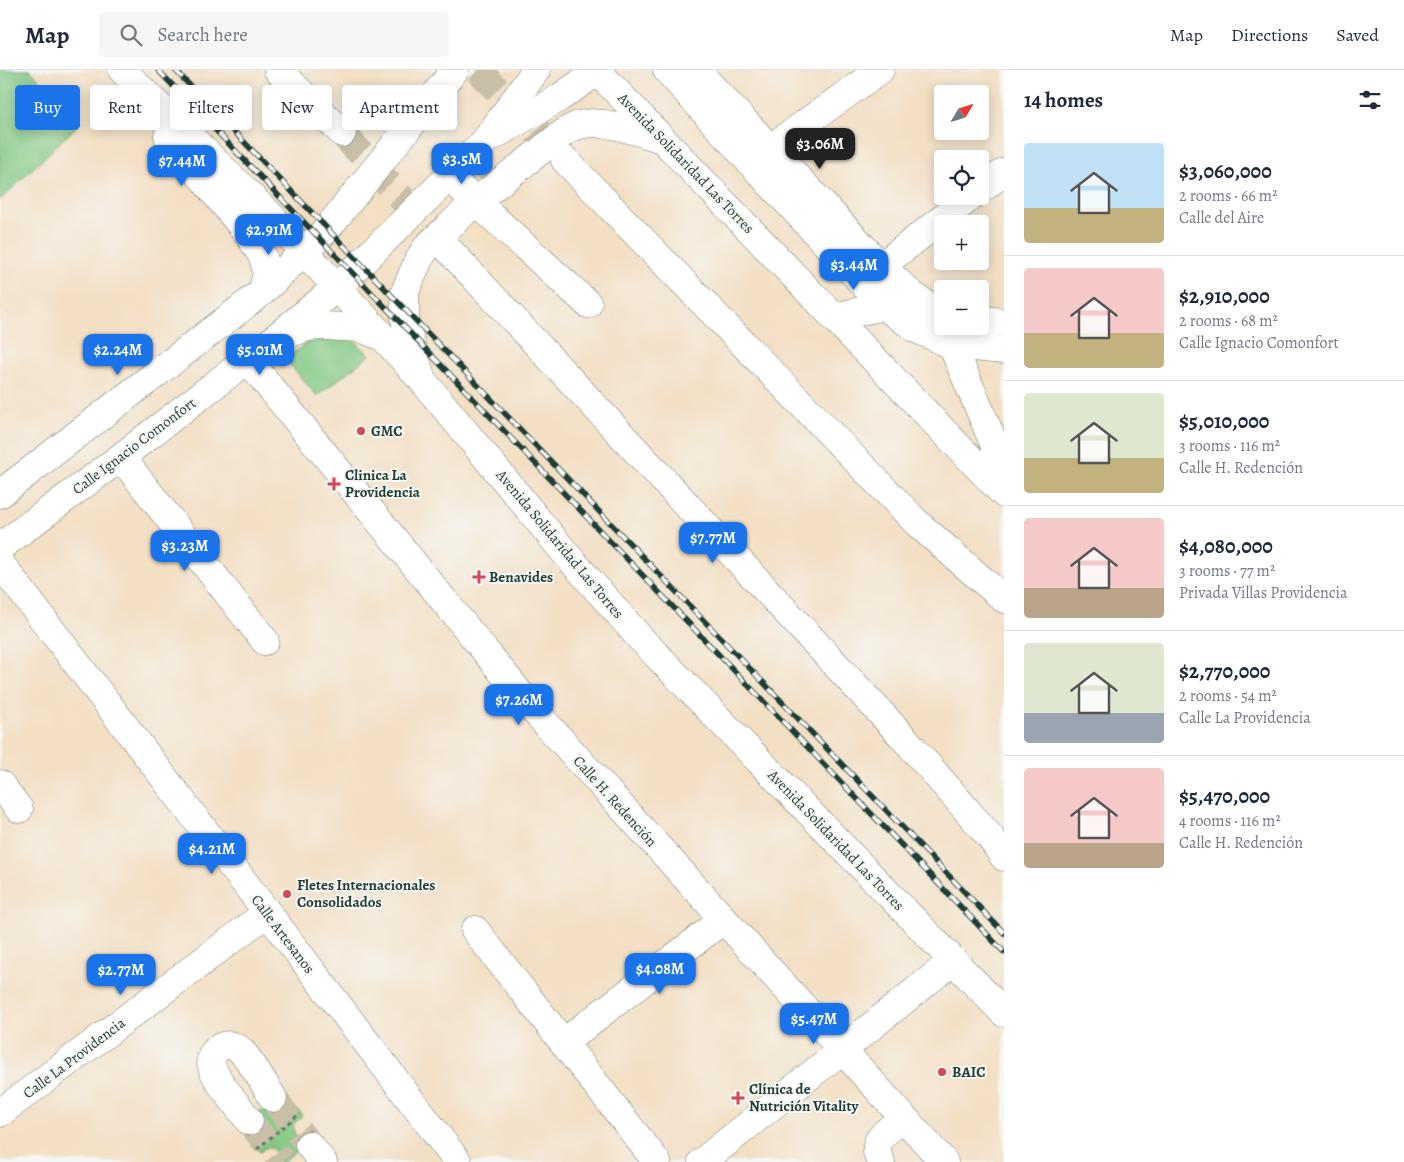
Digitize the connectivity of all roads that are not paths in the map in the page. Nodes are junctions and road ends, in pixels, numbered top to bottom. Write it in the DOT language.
graph roads {
  1 [pos="278,70"];
  2 [pos="455,70"];
  3 [pos="536,70"];
  4 [pos="667,70"];
  5 [pos="696,70"];
  6 [pos="880,70"];
  7 [pos="598,71"];
  8 [pos="125,73"];
  9 [pos="342,133"];
  10 [pos="662,139"];
  11 [pos="486,140"];
  12 [pos="761,156"];
  13 [pos="565,160"];
  14 [pos="1004,172"];
  15 [pos="449,177"];
  16 [pos="989,183"];
  17 [pos="476,201"];
  18 [pos="960,205"];
  19 [pos="448,250"];
  20 [pos="305,252"];
  21 [pos="881,266"];
  22 [pos="337,287"];
  23 [pos="262,292"];
  24 [pos="918,299"];
  25 [pos="588,304"];
  26 [pos="884,306"];
  27 [pos="934,309"];
  28 [pos="833,317"];
  29 [pos="989,321"];
  30 [pos="1004,322"];
  31 [pos="950,336"];
  32 [pos="383,337"];
  33 [pos="274,339"];
  34 [pos="1004,350"];
  35 [pos="247,358"];
  36 [pos="423,381"];
  37 [pos="122,457"];
  38 [pos="1004,467"];
  39 [pos="0,494"];
  40 [pos="1004,494"];
  41 [pos="0,547"];
  42 [pos="0,563"];
  43 [pos="1004,599"];
  44 [pos="265,641"];
  45 [pos="0,784"];
  46 [pos="19,809"];
  47 [pos="1004,857"];
  48 [pos="267,913"];
  49 [pos="723,920"];
  50 [pos="475,930"];
  51 [pos="953,961"];
  52 [pos="1004,1013"];
  53 [pos="572,1036"];
  54 [pos="841,1050"];
  55 [pos="274,1098"];
  56 [pos="0,1113"];
  57 [pos="904,1118"];
  58 [pos="249,1121"];
  59 [pos="458,1162"];
  60 [pos="657,1162"];
  61 [pos="702,1162"];
  62 [pos="881,1162"];
  63 [pos="944,1162"];
  1 -- 9 [label="main road"];
  2 -- 20 [label="main road"];
  3 -- 11 [label="main road"];
  4 -- 12 [label="main road"];
  5 -- 12 [label="main road"];
  6 -- 12 [label="main road"];
  7 -- 10 [label="main road, Avenida Solidaridad Las Torres"];
  7 -- 11 [label="main road"];
  8 -- 20 [label="main road, Avenida Solidaridad Las Torres"];
  8 -- 23 [label="main road"];
  10 -- 17 [label="main road"];
  10 -- 28 [label="main road, Avenida Solidaridad Las Torres"];
  11 -- 15 [label="main road, Calle Ignacio Comonfort"];
  12 -- 21 [label="main road"];
  12 -- 26 [label="main road"];
  13 -- 43 [label="main road"];
  14 -- 16 [label="main road"];
  15 -- 17 [label="main road"];
  15 -- 22 [label="main road, Calle Ignacio Comonfort"];
  17 -- 25 [label="main road"];
  17 -- 36 [label="main road"];
  18 -- 21 [label="main road"];
  19 -- 47 [label="main road"];
  20 -- 22 [label="main road, Avenida Solidaridad Las Torres"];
  20 -- 23 [label="main road"];
  21 -- 24 [label="main road"];
  22 -- 32 [label="main road, Avenida Solidaridad Las Torres"];
  22 -- 33 [label="main road, Calle Ignacio Comonfort"];
  23 -- 39 [label="main road"];
  24 -- 26 [label="main road"];
  24 -- 27 [label="main road"];
  26 -- 28 [label="main road"];
  26 -- 31 [label="main road"];
  28 -- 40 [label="main road, Avenida Solidaridad Las Torres"];
  29 -- 30 [label="main road"];
  31 -- 34 [label="main road"];
  31 -- 38 [label="main road"];
  32 -- 33 [label="main road"];
  32 -- 36 [label="main road, Avenida Solidaridad Las Torres"];
  33 -- 35 [label="main road, Calle Ignacio Comonfort"];
  35 -- 37 [label="main road, Calle Ignacio Comonfort"];
  35 -- 49 [label="main road, Calle H. Redención"];
  36 -- 51 [label="main road, Avenida Solidaridad Las Torres"];
  37 -- 41 [label="main road, Calle Ignacio Comonfort"];
  37 -- 44 [label="main road"];
  42 -- 48 [label="main road, Calle Artesanos"];
  45 -- 46 [label="main road"];
  48 -- 56 [label="main road, Calle La Providencia"];
  48 -- 59 [label="main road, Calle Artesanos"];
  49 -- 53 [label="main road"];
  49 -- 54 [label="main road, Calle H. Redención"];
  50 -- 60 [label="main road"];
  51 -- 52 [label="main road, Avenida Solidaridad Las Torres"];
  51 -- 54 [label="main road"];
  54 -- 57 [label="main road, Calle H. Redención"];
  54 -- 61 [label="main road"];
  55 -- 58 [label="main road"];
  57 -- 62 [label="main road"];
  57 -- 63 [label="main road, Calle H. Redención"];
}
